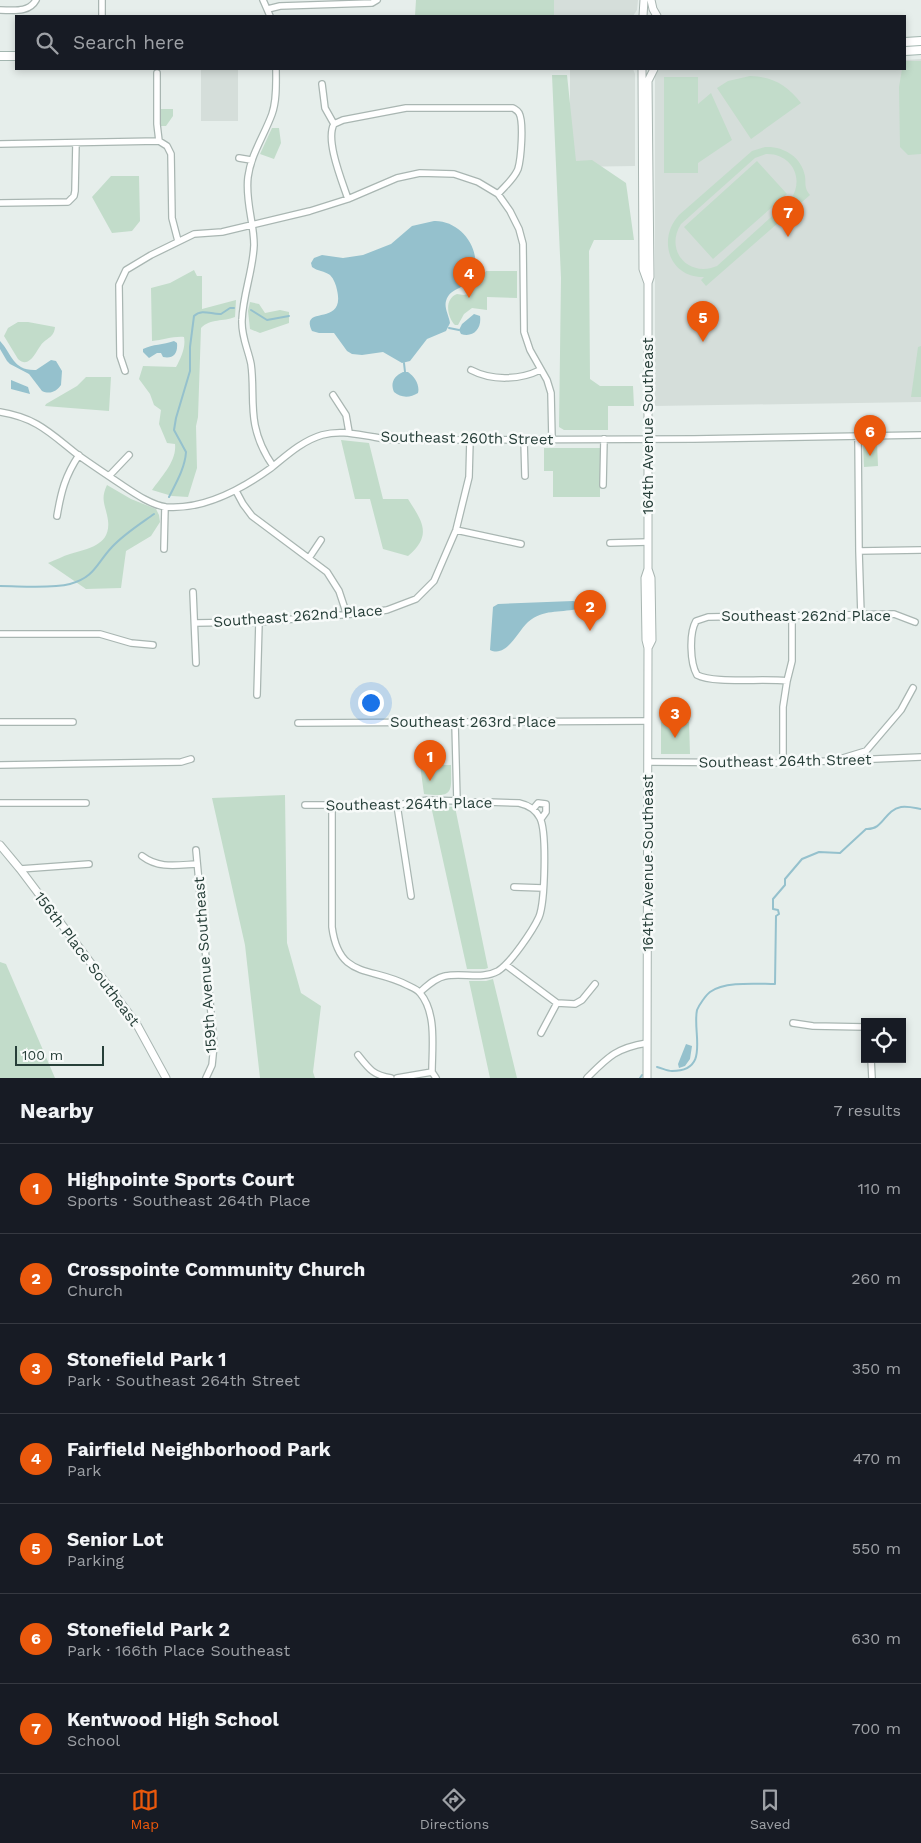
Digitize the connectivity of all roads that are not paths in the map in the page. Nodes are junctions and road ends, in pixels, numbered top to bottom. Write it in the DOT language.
graph roads {
  1 [pos="102,0"];
  2 [pos="263,0"];
  3 [pos="377,0"];
  4 [pos="644,0"];
  5 [pos="651,0"];
  6 [pos="317,2"];
  7 [pos="34,3"];
  8 [pos="268,9"];
  9 [pos="0,10"];
  10 [pos="102,15"];
  11 [pos="270,15"];
  12 [pos="643,15"];
  13 [pos="657,15"];
  14 [pos="921,41"];
  15 [pos="906,42"];
  16 [pos="921,50"];
  17 [pos="906,51"];
  18 [pos="0,56"];
  19 [pos="15,56"];
  20 [pos="276,70"];
  21 [pos="642,70"];
  22 [pos="654,70"];
  23 [pos="158,73"];
  24 [pos="322,84"];
  25 [pos="334,124"];
  26 [pos="159,141"];
  27 [pos="76,143"];
  28 [pos="0,144"];
  29 [pos="239,158"];
  30 [pos="251,160"];
  31 [pos="498,194"];
  32 [pos="348,199"];
  33 [pos="0,204"];
  34 [pos="252,226"];
  35 [pos="178,241"];
  36 [pos="648,283"];
  37 [pos="471,370"];
  38 [pos="540,370"];
  39 [pos="125,371"];
  40 [pos="333,395"];
  41 [pos="0,412"];
  42 [pos="350,432"];
  43 [pos="921,435"];
  44 [pos="858,436"];
  45 [pos="552,439"];
  46 [pos="604,439"];
  47 [pos="647,439"];
  48 [pos="470,440"];
  49 [pos="524,440"];
  50 [pos="79,455"];
  51 [pos="129,455"];
  52 [pos="273,466"];
  53 [pos="109,476"];
  54 [pos="525,476"];
  55 [pos="603,484"];
  56 [pos="236,491"];
  57 [pos="165,507"];
  58 [pos="57,516"];
  59 [pos="456,530"];
  60 [pos="321,540"];
  61 [pos="648,542"];
  62 [pos="610,543"];
  63 [pos="521,544"];
  64 [pos="164,549"];
  65 [pos="921,550"];
  66 [pos="859,551"];
  67 [pos="309,558"];
  68 [pos="193,592"];
  69 [pos="347,615"];
  70 [pos="862,615"];
  71 [pos="792,616"];
  72 [pos="259,622"];
  73 [pos="914,622"];
  74 [pos="194,624"];
  75 [pos="0,634"];
  76 [pos="153,644"];
  77 [pos="196,663"];
  78 [pos="787,681"];
  79 [pos="913,688"];
  80 [pos="257,695"];
  81 [pos="648,721"];
  82 [pos="0,722"];
  83 [pos="73,722"];
  84 [pos="455,723"];
  85 [pos="298,724"];
  86 [pos="921,757"];
  87 [pos="191,759"];
  88 [pos="649,762"];
  89 [pos="829,762"];
  90 [pos="783,763"];
  91 [pos="0,765"];
  92 [pos="457,801"];
  93 [pos="0,803"];
  94 [pos="86,803"];
  95 [pos="304,805"];
  96 [pos="332,806"];
  97 [pos="397,806"];
  98 [pos="533,809"];
  99 [pos="540,817"];
  100 [pos="0,845"];
  101 [pos="196,850"];
  102 [pos="142,856"];
  103 [pos="89,864"];
  104 [pos="197,864"];
  105 [pos="20,869"];
  106 [pos="514,887"];
  107 [pos="543,888"];
  108 [pos="411,896"];
  109 [pos="506,965"];
  110 [pos="595,984"];
  111 [pos="420,992"];
  112 [pos="557,1003"];
  113 [pos="793,1023"];
  114 [pos="861,1027"];
  115 [pos="541,1033"];
  116 [pos="647,1043"];
  117 [pos="358,1055"];
  118 [pos="871,1063"];
  119 [pos="432,1072"];
  120 [pos="166,1078"];
  121 [pos="206,1078"];
  122 [pos="391,1078"];
  123 [pos="397,1078"];
  124 [pos="436,1078"];
  125 [pos="587,1078"];
  126 [pos="647,1078"];
  127 [pos="872,1078"];
  1 -- 10 [label="street"];
  2 -- 8 [label="street"];
  3 -- 6 [label="street"];
  4 -- 12 [label="street"];
  5 -- 13 [label="street"];
  6 -- 8 [label="street"];
  7 -- 9 [label="street"];
  8 -- 11 [label="street"];
  14 -- 15 [label="main road"];
  16 -- 17 [label="main road"];
  18 -- 19 [label="main road"];
  20 -- 30 [label="street"];
  21 -- 36 [label="street, 164th Avenue Southeast"];
  22 -- 36 [label="street, 164th Avenue Southeast"];
  23 -- 26 [label="street"];
  24 -- 25 [label="street"];
  25 -- 31 [label="street"];
  25 -- 32 [label="street"];
  26 -- 27 [label="street"];
  26 -- 35 [label="street"];
  27 -- 28 [label="street"];
  27 -- 33 [label="street"];
  29 -- 30 [label="street"];
  30 -- 34 [label="street"];
  31 -- 32 [label="street"];
  31 -- 38 [label="street"];
  32 -- 34 [label="street"];
  34 -- 35 [label="street"];
  34 -- 52 [label="street"];
  35 -- 39 [label="street"];
  36 -- 47 [label="street, 164th Avenue Southeast"];
  37 -- 38 [label="street"];
  38 -- 45 [label="street"];
  40 -- 42 [label="street"];
  41 -- 50 [label="street, Southeast 260th Street"];
  42 -- 48 [label="street, Southeast 260th Street"];
  42 -- 52 [label="street, Southeast 260th Street"];
  43 -- 44 [label="street, Southeast 260th Street"];
  44 -- 47 [label="street, Southeast 260th Street"];
  44 -- 66 [label="street"];
  45 -- 46 [label="street, Southeast 260th Street"];
  45 -- 49 [label="street, Southeast 260th Street"];
  46 -- 47 [label="street, Southeast 260th Street"];
  46 -- 55 [label="street"];
  47 -- 61 [label="street, 164th Avenue Southeast"];
  48 -- 49 [label="street, Southeast 260th Street"];
  48 -- 59 [label="street"];
  49 -- 54 [label="street"];
  50 -- 53 [label="street, Southeast 260th Street"];
  50 -- 58 [label="street"];
  51 -- 53 [label="street"];
  52 -- 56 [label="street, Southeast 260th Street"];
  53 -- 57 [label="street, Southeast 260th Street"];
  56 -- 57 [label="street, Southeast 260th Street"];
  56 -- 67 [label="street"];
  57 -- 64 [label="street"];
  59 -- 63 [label="street"];
  59 -- 69 [label="street, Southeast 262nd Place"];
  60 -- 67 [label="street"];
  61 -- 62 [label="street"];
  61 -- 81 [label="street, 164th Avenue Southeast"];
  65 -- 66 [label="street"];
  66 -- 70 [label="street"];
  67 -- 69 [label="street"];
  68 -- 74 [label="street, Southeast 262nd Place"];
  69 -- 72 [label="street, Southeast 262nd Place"];
  70 -- 71 [label="street, Southeast 262nd Place"];
  70 -- 73 [label="street, Southeast 262nd Place"];
  71 -- 78 [label="street"];
  71 -- 78 [label="street, Southeast 262nd Place"];
  72 -- 74 [label="street, Southeast 262nd Place"];
  72 -- 80 [label="street"];
  74 -- 77 [label="street, Southeast 262nd Place"];
  75 -- 76 [label="street"];
  78 -- 90 [label="street"];
  79 -- 89 [label="street"];
  81 -- 84 [label="street, Southeast 263rd Place"];
  81 -- 88 [label="street, 164th Avenue Southeast"];
  82 -- 83 [label="street"];
  84 -- 85 [label="street, Southeast 263rd Place"];
  84 -- 92 [label="street"];
  86 -- 89 [label="street, Southeast 264th Street"];
  87 -- 91 [label="street"];
  88 -- 90 [label="street, Southeast 264th Street"];
  88 -- 116 [label="street, 164th Avenue Southeast"];
  89 -- 90 [label="street, Southeast 264th Street"];
  92 -- 97 [label="street, Southeast 264th Place"];
  92 -- 98 [label="street, Southeast 264th Place"];
  93 -- 94 [label="street"];
  95 -- 96 [label="street, Southeast 264th Place"];
  96 -- 97 [label="street, Southeast 264th Place"];
  96 -- 111 [label="street"];
  97 -- 108 [label="street"];
  98 -- 99 [label="street"];
  98 -- 99 [label="street, Southeast 264th Place"];
  99 -- 107 [label="street"];
  100 -- 105 [label="street, 156th Place Southeast"];
  101 -- 104 [label="street, 159th Avenue Southeast"];
  102 -- 104 [label="street"];
  103 -- 105 [label="street"];
  104 -- 121 [label="street, 159th Avenue Southeast"];
  105 -- 120 [label="street, 156th Place Southeast"];
  106 -- 107 [label="street"];
  107 -- 109 [label="street"];
  109 -- 111 [label="street"];
  109 -- 112 [label="street"];
  110 -- 112 [label="street"];
  111 -- 119 [label="street"];
  112 -- 115 [label="street"];
  113 -- 114 [label="street"];
  116 -- 125 [label="street"];
  116 -- 126 [label="street, 164th Avenue Southeast"];
  117 -- 122 [label="street"];
  118 -- 127 [label="street"];
  119 -- 123 [label="street"];
  119 -- 124 [label="street"];
}
